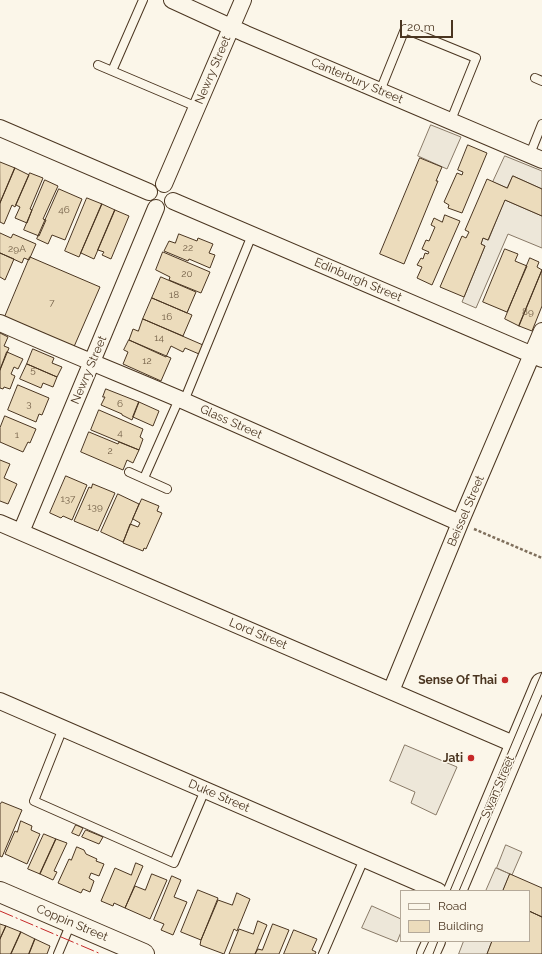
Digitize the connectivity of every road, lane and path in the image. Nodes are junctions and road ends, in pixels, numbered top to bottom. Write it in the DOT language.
graph roads {
  1 [pos="143,0"];
  2 [pos="172,0"];
  3 [pos="243,0"];
  4 [pos="231,28"];
  5 [pos="98,65"];
  6 [pos="112,71"];
  7 [pos="380,90"];
  8 [pos="197,107"];
  9 [pos="451,120"];
  10 [pos="542,124"];
  11 [pos="0,128"];
  12 [pos="536,157"];
  13 [pos="164,184"];
  14 [pos="149,192"];
  15 [pos="173,202"];
  16 [pos="156,208"];
  17 [pos="252,235"];
  18 [pos="0,323"];
  19 [pos="542,331"];
  20 [pos="537,357"];
  21 [pos="93,362"];
  22 [pos="182,400"];
  23 [pos="129,472"];
  24 [pos="144,478"];
  25 [pos="166,488"];
  26 [pos="0,523"];
  27 [pos="460,523"];
  28 [pos="21,532"];
  29 [pos="542,558"];
  30 [pos="542,684"];
  31 [pos="391,691"];
  32 [pos="0,701"];
  33 [pos="63,728"];
  34 [pos="516,745"];
  35 [pos="205,790"];
  36 [pos="364,859"];
  37 [pos="436,890"];
  38 [pos="455,890"];
  39 [pos="0,892"];
  40 [pos="71,922"];
  41 [pos="434,942"];
  42 [pos="58,954"];
  43 [pos="144,954"];
  44 [pos="323,954"];
  45 [pos="428,954"];
  1 -- 6 [label="lane"];
  2 -- 4 [label="street, Canterbury Street"];
  3 -- 4 [label="street, Newry Street"];
  4 -- 7 [label="street, Canterbury Street"];
  4 -- 8 [label="street, Newry Street"];
  5 -- 6 [label="lane"];
  6 -- 8 [label="lane"];
  7 -- 9 [label="street, Canterbury Street"];
  7 -- 9 [label="lane"];
  8 -- 13 [label="street, Newry Street"];
  9 -- 12 [label="street, Canterbury Street"];
  10 -- 12 [label="lane"];
  11 -- 14 [label="street"];
  13 -- 14 [label="street"];
  13 -- 15 [label="street"];
  14 -- 16 [label="street"];
  15 -- 16 [label="street"];
  15 -- 17 [label="street, Edinburgh Street"];
  16 -- 21 [label="street, Newry Street"];
  17 -- 20 [label="street, Edinburgh Street"];
  17 -- 22 [label="lane"];
  18 -- 21 [label="street, Glass Street"];
  19 -- 20 [label="street, Beissel Street"];
  20 -- 27 [label="street, Beissel Street"];
  21 -- 22 [label="street, Glass Street"];
  21 -- 28 [label="street, Newry Street"];
  22 -- 24 [label="lane"];
  22 -- 27 [label="street, Glass Street"];
  23 -- 24 [label="lane"];
  24 -- 25 [label="lane"];
  26 -- 28 [label="street, Lord Street"];
  27 -- 29 [label="path"];
  27 -- 31 [label="street, Beissel Street"];
  28 -- 31 [label="street, Lord Street"];
  30 -- 34 [label="main road, Swan Street"];
  31 -- 34 [label="street, Lord Street"];
  32 -- 33 [label="street, Duke Street"];
  33 -- 35 [label="street, Duke Street"];
  33 -- 35 [label="lane"];
  34 -- 38 [label="main road, Swan Street"];
  35 -- 36 [label="street, Duke Street"];
  36 -- 37 [label="street, Duke Street"];
  36 -- 44 [label="lane"];
  39 -- 40 [label="street, Coppin Street"];
  40 -- 42 [label="lane"];
  40 -- 43 [label="street, Coppin Street"];
  41 -- 45 [label="main road"];
}
